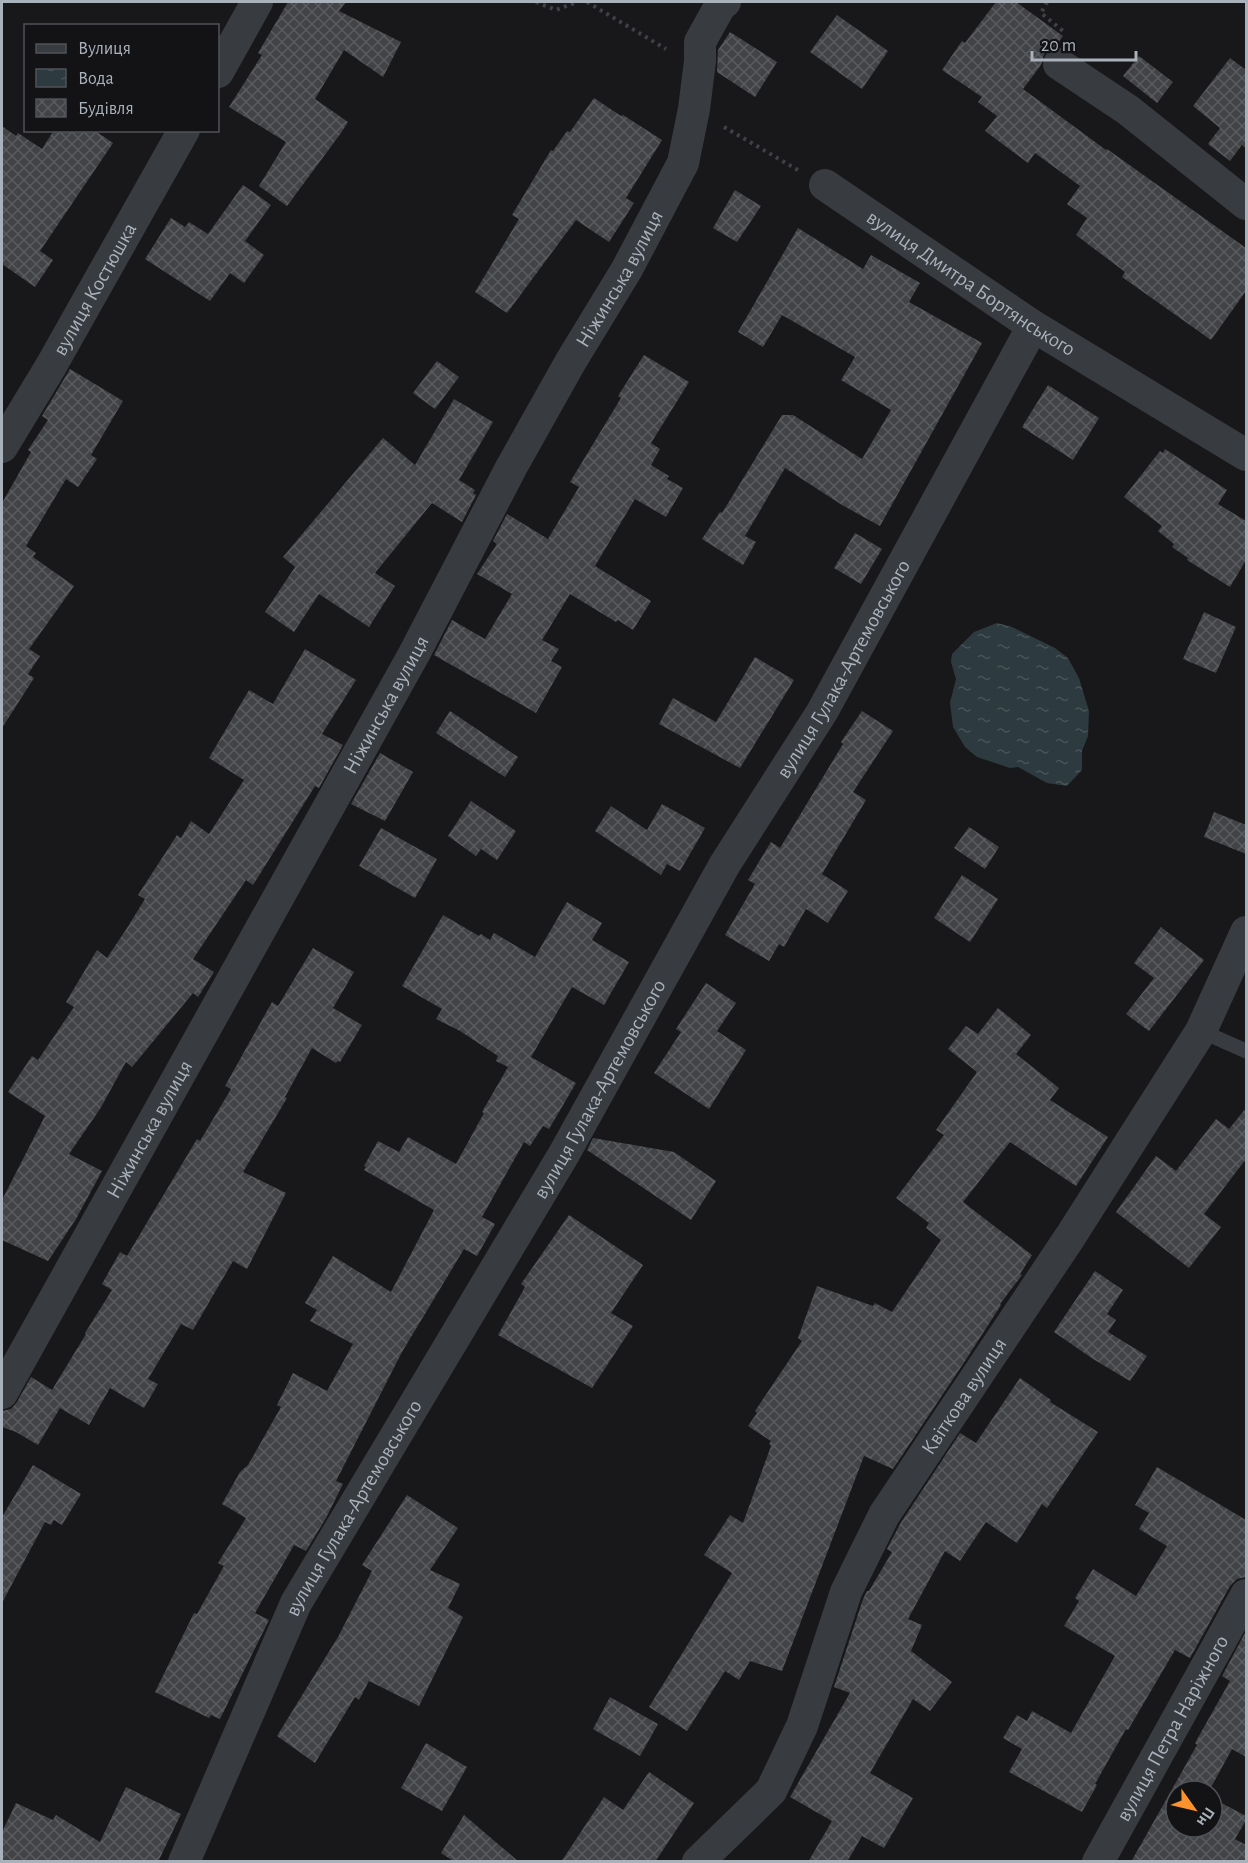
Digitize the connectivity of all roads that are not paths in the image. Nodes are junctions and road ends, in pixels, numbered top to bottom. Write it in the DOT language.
graph roads {
  1 [pos="257,2"];
  2 [pos="725,2"];
  3 [pos="1059,64"];
  4 [pos="219,70"];
  5 [pos="183,132"];
  6 [pos="825,185"];
  7 [pos="1246,204"];
  8 [pos="1033,326"];
  9 [pos="2,447"];
  10 [pos="1246,455"];
  11 [pos="1246,932"];
  12 [pos="1201,1031"];
  13 [pos="1246,1051"];
  14 [pos="2,1393"];
  15 [pos="1246,1595"];
  16 [pos="184,1862"];
  17 [pos="698,1862"];
  18 [pos="1098,1862"];
  1 -- 4 [label="street"];
  2 -- 14 [label="street, Ніжинська вулиця"];
  3 -- 7 [label="street"];
  5 -- 9 [label="street, вулиця Костюшка"];
  6 -- 8 [label="street, вулиця Дмитра Бортянського"];
  8 -- 10 [label="street, вулиця Дмитра Бортянського"];
  8 -- 16 [label="street, вулиця Гулака-Артемовського"];
  11 -- 12 [label="street, Квіткова вулиця"];
  12 -- 13 [label="lane"];
  12 -- 17 [label="street, Квіткова вулиця"];
  15 -- 18 [label="street, вулиця Петра Наріжного"];
}
